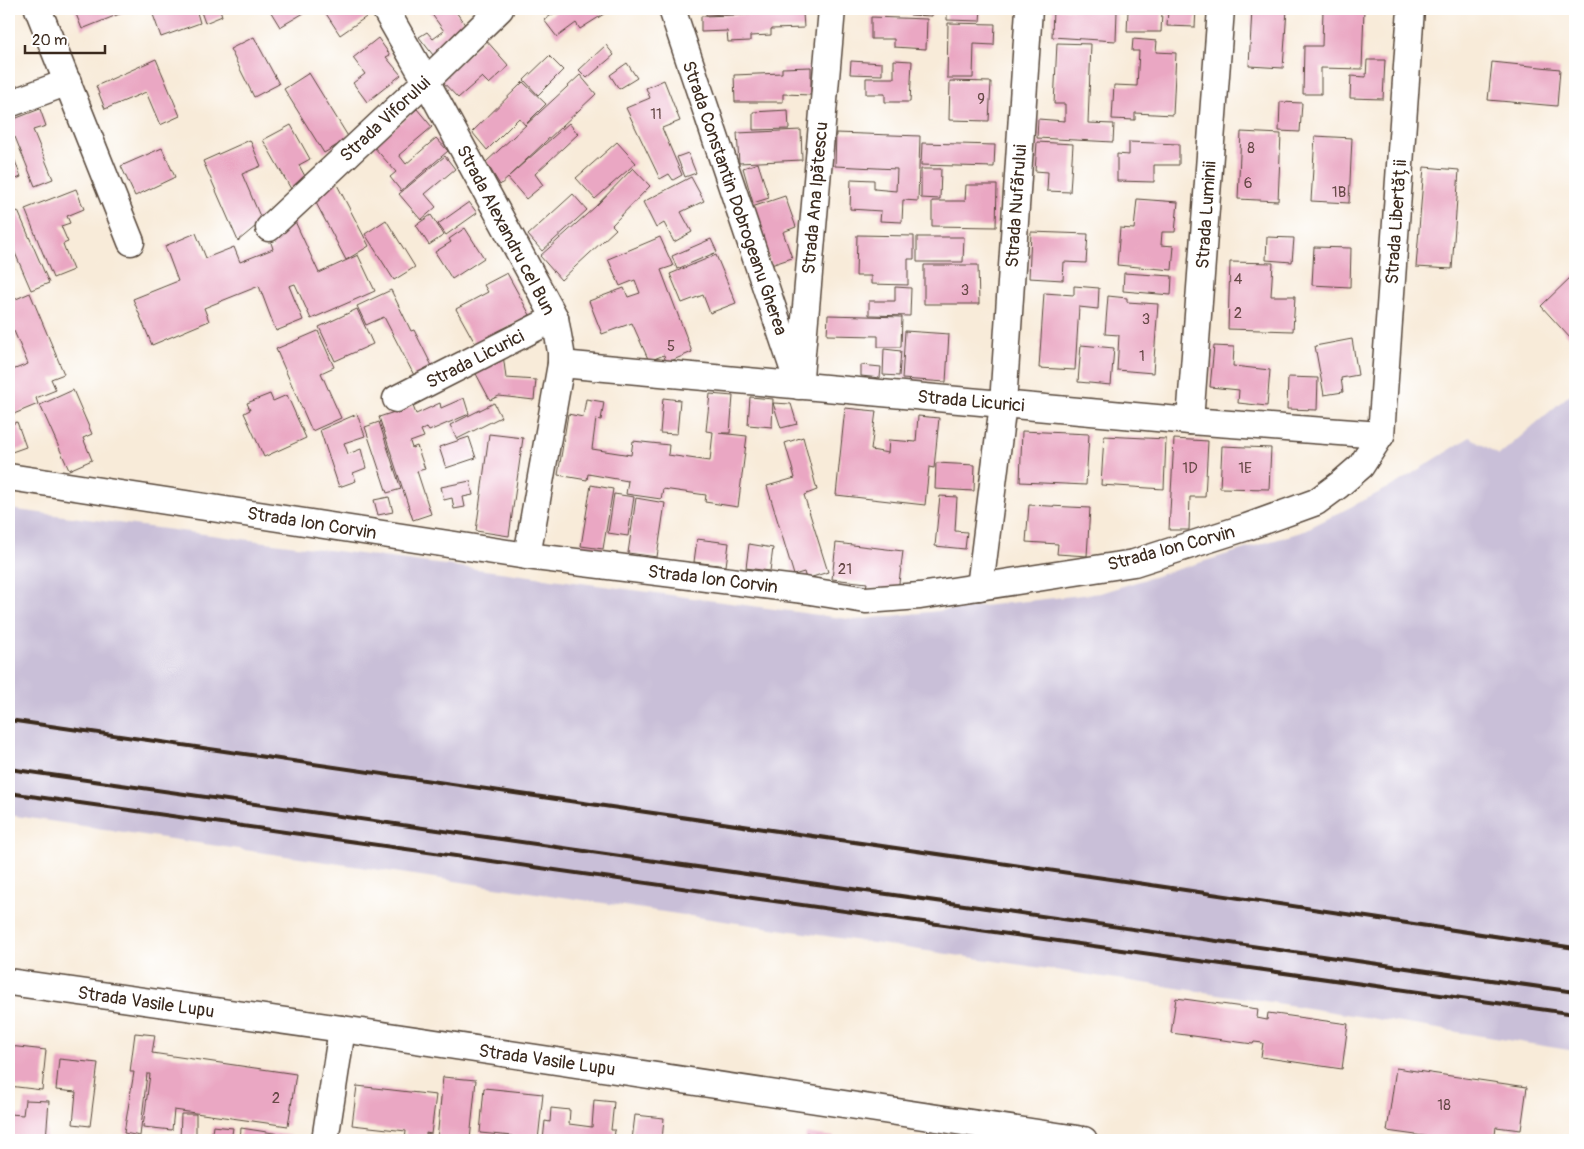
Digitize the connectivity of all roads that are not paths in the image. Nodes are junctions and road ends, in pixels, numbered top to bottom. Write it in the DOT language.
graph roads {
  1 [pos="38,9"];
  2 [pos="385,9"];
  3 [pos="500,9"];
  4 [pos="672,9"];
  5 [pos="832,9"];
  6 [pos="1029,9"];
  7 [pos="1221,9"];
  8 [pos="1412,9"];
  9 [pos="426,81"];
  10 [pos="68,82"];
  11 [pos="9,104"];
  12 [pos="269,228"];
  13 [pos="131,242"];
  14 [pos="555,318"];
  15 [pos="561,364"];
  16 [pos="799,386"];
  17 [pos="396,399"];
  18 [pos="1003,404"];
  19 [pos="1190,421"];
  20 [pos="1381,435"];
  21 [pos="9,477"];
  22 [pos="527,556"];
  23 [pos="980,588"];
  24 [pos="9,982"];
  25 [pos="342,1030"];
  26 [pos="324,1140"];
  27 [pos="1084,1140"];
  1 -- 10 [label="street"];
  2 -- 9 [label="street, Strada Alexandru cel Bun"];
  3 -- 9 [label="street, Strada Viforului"];
  4 -- 16 [label="street, Strada Constantin Dobrogeanu Gherea"];
  5 -- 16 [label="street, Strada Ana Ipătescu"];
  6 -- 18 [label="street, Strada Nufărului"];
  7 -- 19 [label="street, Strada Luminii"];
  8 -- 20 [label="street, Strada Libertății"];
  9 -- 12 [label="street, Strada Viforului"];
  9 -- 14 [label="street, Strada Alexandru cel Bun"];
  10 -- 11 [label="street"];
  10 -- 13 [label="street"];
  14 -- 15 [label="street, Strada Alexandru cel Bun"];
  14 -- 17 [label="street, Strada Licurici"];
  15 -- 16 [label="street, Strada Licurici"];
  15 -- 22 [label="street, Strada Alexandru cel Bun"];
  16 -- 18 [label="street, Strada Licurici"];
  18 -- 19 [label="street, Strada Licurici"];
  18 -- 23 [label="street, Strada Nufărului"];
  19 -- 20 [label="street, Strada Licurici"];
  20 -- 23 [label="street, Strada Ion Corvin"];
  21 -- 22 [label="street, Strada Ion Corvin"];
  22 -- 23 [label="street, Strada Ion Corvin"];
  24 -- 25 [label="street, Strada Vasile Lupu"];
  25 -- 26 [label="street"];
  25 -- 27 [label="street, Strada Vasile Lupu"];
}
